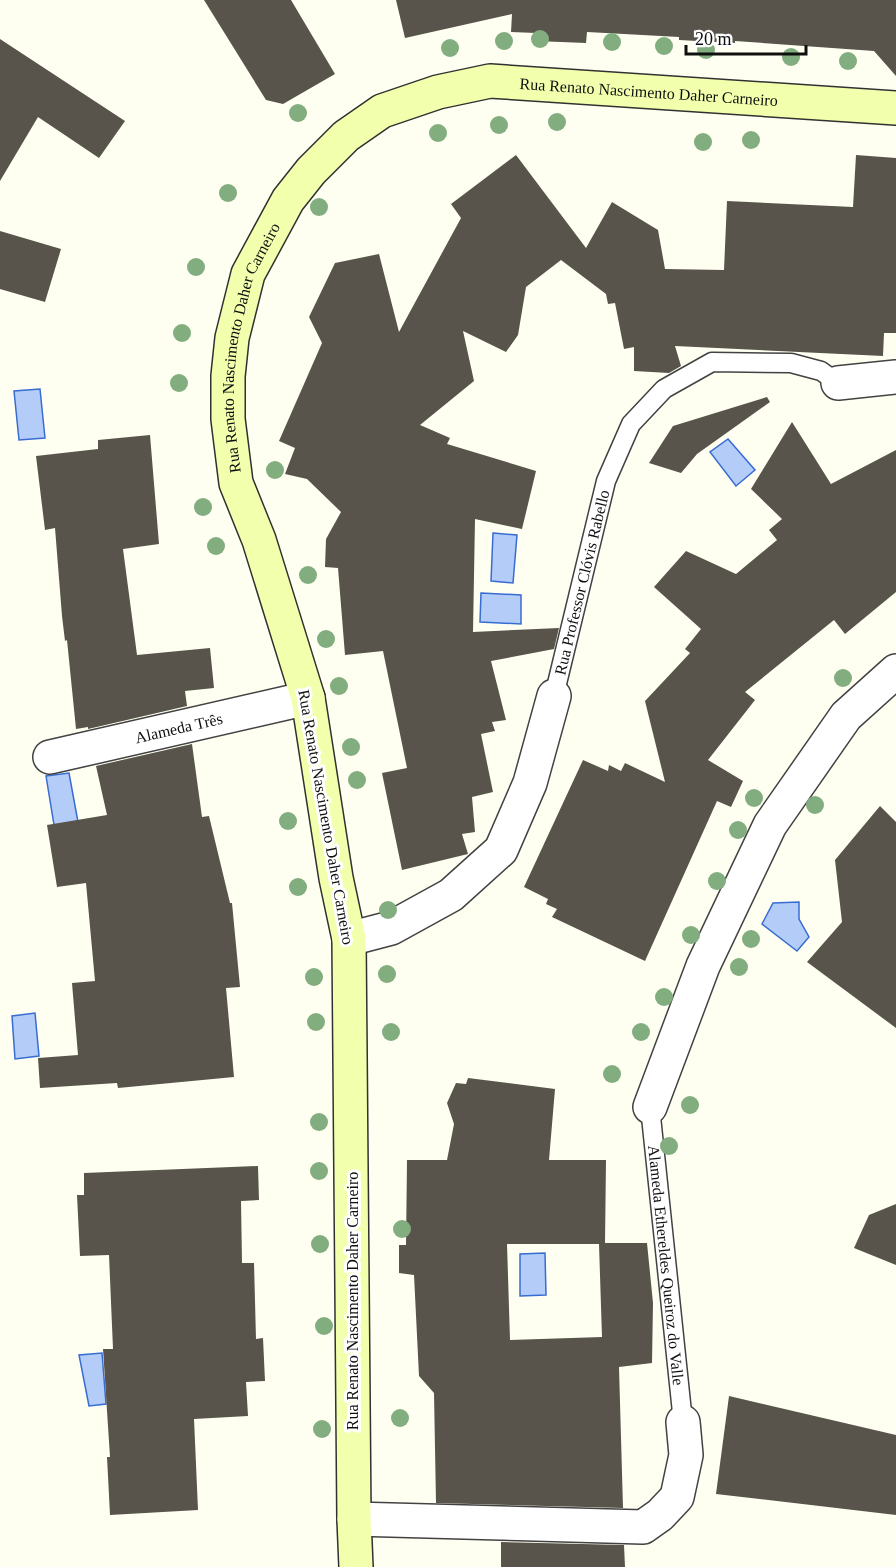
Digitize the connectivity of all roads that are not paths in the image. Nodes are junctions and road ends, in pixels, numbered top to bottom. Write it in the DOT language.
graph roads {
  1 [pos="896,108"];
  2 [pos="896,377"];
  3 [pos="838,383"];
  4 [pos="896,671"];
  5 [pos="554,696"];
  6 [pos="308,698"];
  7 [pos="50,757"];
  8 [pos="349,939"];
  9 [pos="650,1107"];
  10 [pos="683,1422"];
  11 [pos="354,1519"];
  12 [pos="356,1567"];
  1 -- 6 [label="street, Rua Renato Nascimento Daher Carneiro"];
  2 -- 3 [label="street, Rua Professor Clóvis Rabello"];
  3 -- 5 [label="lane, Rua Professor Clóvis Rabello"];
  4 -- 9 [label="street"];
  5 -- 8 [label="street, Rua Professor Clóvis Rabello"];
  6 -- 7 [label="street, Alameda Três"];
  6 -- 8 [label="street, Rua Renato Nascimento Daher Carneiro"];
  8 -- 11 [label="street, Rua Renato Nascimento Daher Carneiro"];
  9 -- 10 [label="lane, Alameda Ethereldes Queiroz do Valle"];
  10 -- 11 [label="street"];
  11 -- 12 [label="street, Rua Renato Nascimento Daher Carneiro"];
}
